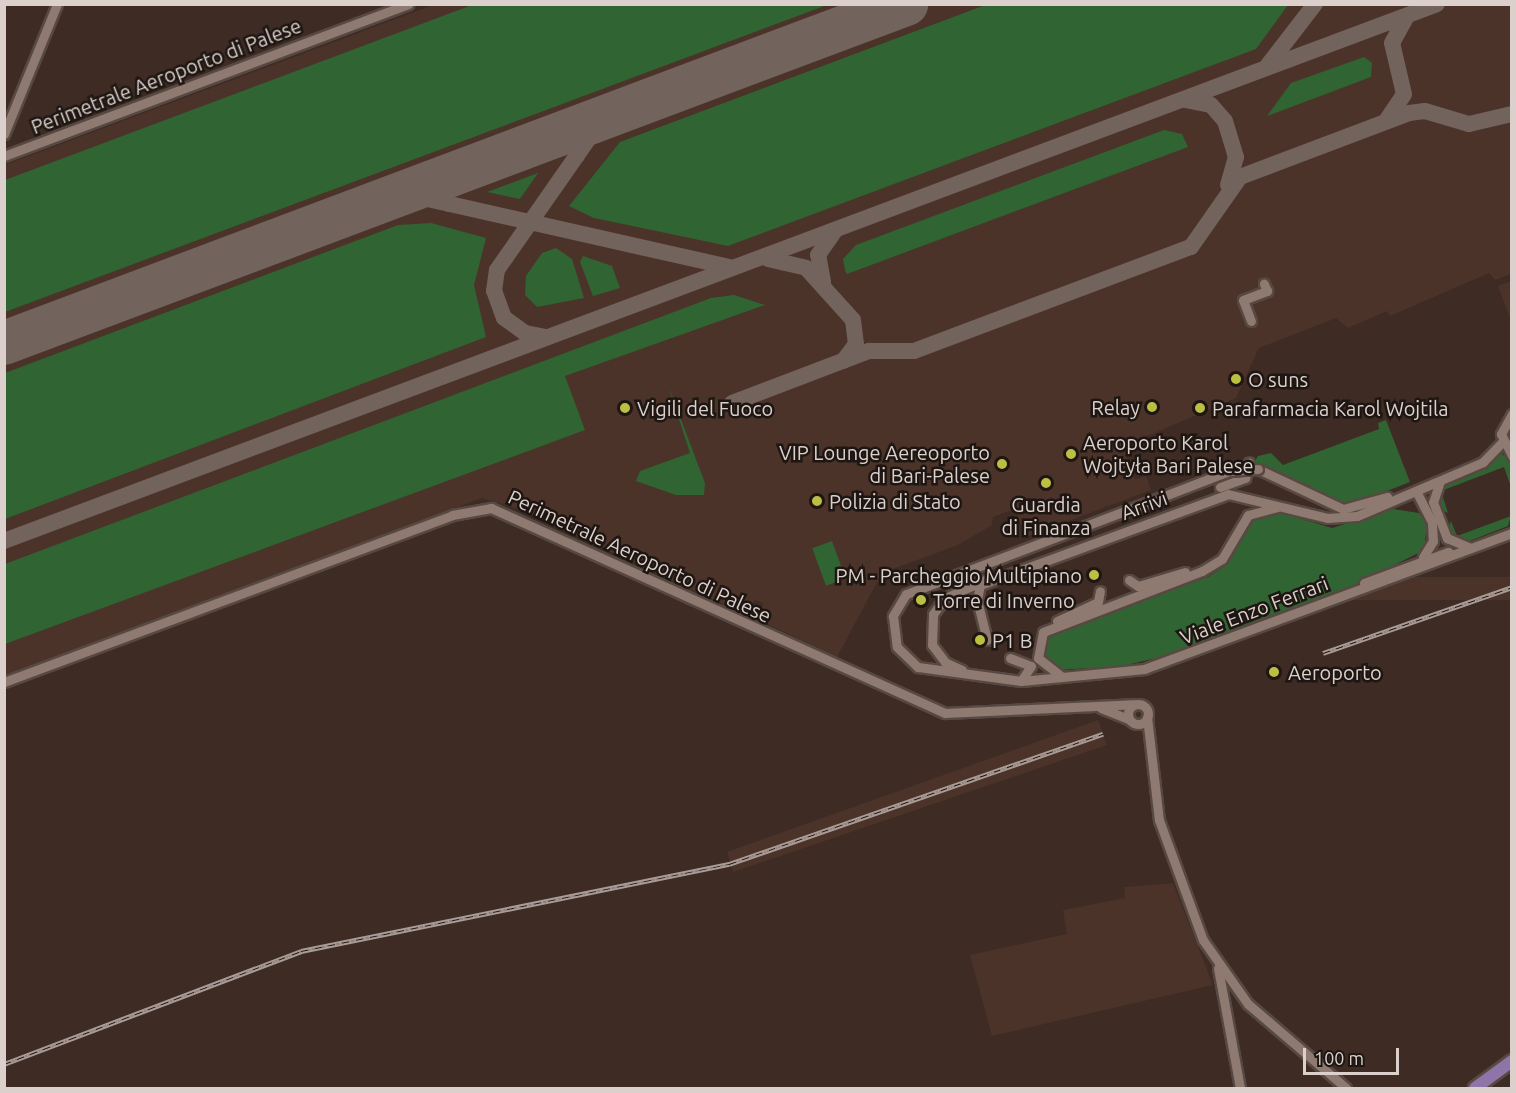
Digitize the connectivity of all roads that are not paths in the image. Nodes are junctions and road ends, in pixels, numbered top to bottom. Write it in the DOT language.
graph roads {
  1 [pos="57,4"];
  2 [pos="408,4"];
  3 [pos="4,134"];
  4 [pos="4,156"];
  5 [pos="1264,284"];
  6 [pos="1251,321"];
  7 [pos="1512,414"];
  8 [pos="1502,442"];
  9 [pos="1512,456"];
  10 [pos="1249,462"];
  11 [pos="1454,475"];
  12 [pos="1438,484"];
  13 [pos="1220,488"];
  14 [pos="1417,492"];
  15 [pos="1294,509"];
  16 [pos="1512,532"];
  17 [pos="1467,548"];
  18 [pos="1448,552"];
  19 [pos="1423,557"];
  20 [pos="1214,564"];
  21 [pos="1015,569"];
  22 [pos="1128,580"];
  23 [pos="1356,590"];
  24 [pos="1100,591"];
  25 [pos="1048,628"];
  26 [pos="987,640"];
  27 [pos="1011,658"];
  28 [pos="1074,677"];
  29 [pos="999,679"];
  30 [pos="1021,681"];
  31 [pos="4,682"];
  32 [pos="1133,704"];
  33 [pos="1096,707"];
  34 [pos="1148,717"];
  35 [pos="1132,722"];
  36 [pos="1148,743"];
  37 [pos="1218,968"];
  38 [pos="1512,1061"];
  39 [pos="1240,1089"];
  40 [pos="1346,1089"];
  41 [pos="1475,1089"];
  1 -- 3 [label="street"];
  2 -- 4 [label="street, Perimetrale Aeroporto di Palese"];
  5 -- 6 [label="street"];
  7 -- 8 [label="street"];
  8 -- 9 [label="street"];
  8 -- 11 [label="street"];
  10 -- 13 [label="street"];
  11 -- 12 [label="street, Arrivi"];
  11 -- 29 [label="street, bridge"];
  12 -- 14 [label="street, Arrivi"];
  12 -- 17 [label="street"];
  14 -- 15 [label="street, Arrivi"];
  14 -- 19 [label="street"];
  15 -- 20 [label="street"];
  15 -- 26 [label="street, Arrivi"];
  16 -- 17 [label="street, Viale Enzo Ferrari"];
  17 -- 18 [label="street"];
  17 -- 23 [label="street, Viale Enzo Ferrari"];
  18 -- 19 [label="street"];
  18 -- 23 [label="street"];
  19 -- 23 [label="street"];
  20 -- 22 [label="street"];
  20 -- 25 [label="street"];
  21 -- 29 [label="street"];
  23 -- 28 [label="street, Viale Enzo Ferrari"];
  24 -- 25 [label="street"];
  25 -- 28 [label="street"];
  27 -- 30 [label="street"];
  28 -- 30 [label="street, Viale Enzo Ferrari"];
  29 -- 30 [label="street, Viale Enzo Ferrari"];
  31 -- 33 [label="street, Perimetrale Aeroporto di Palese"];
  32 -- 33 [label="street, Perimetrale Aeroporto di Palese"];
  32 -- 34 [label="street"];
  32 -- 35 [label="street"];
  33 -- 35 [label="street, Perimetrale Aeroporto di Palese"];
  34 -- 35 [label="street"];
  34 -- 36 [label="street"];
  35 -- 36 [label="street"];
  36 -- 37 [label="street"];
  37 -- 39 [label="street"];
  37 -- 40 [label="street"];
  38 -- 41 [label="main road"];
}
